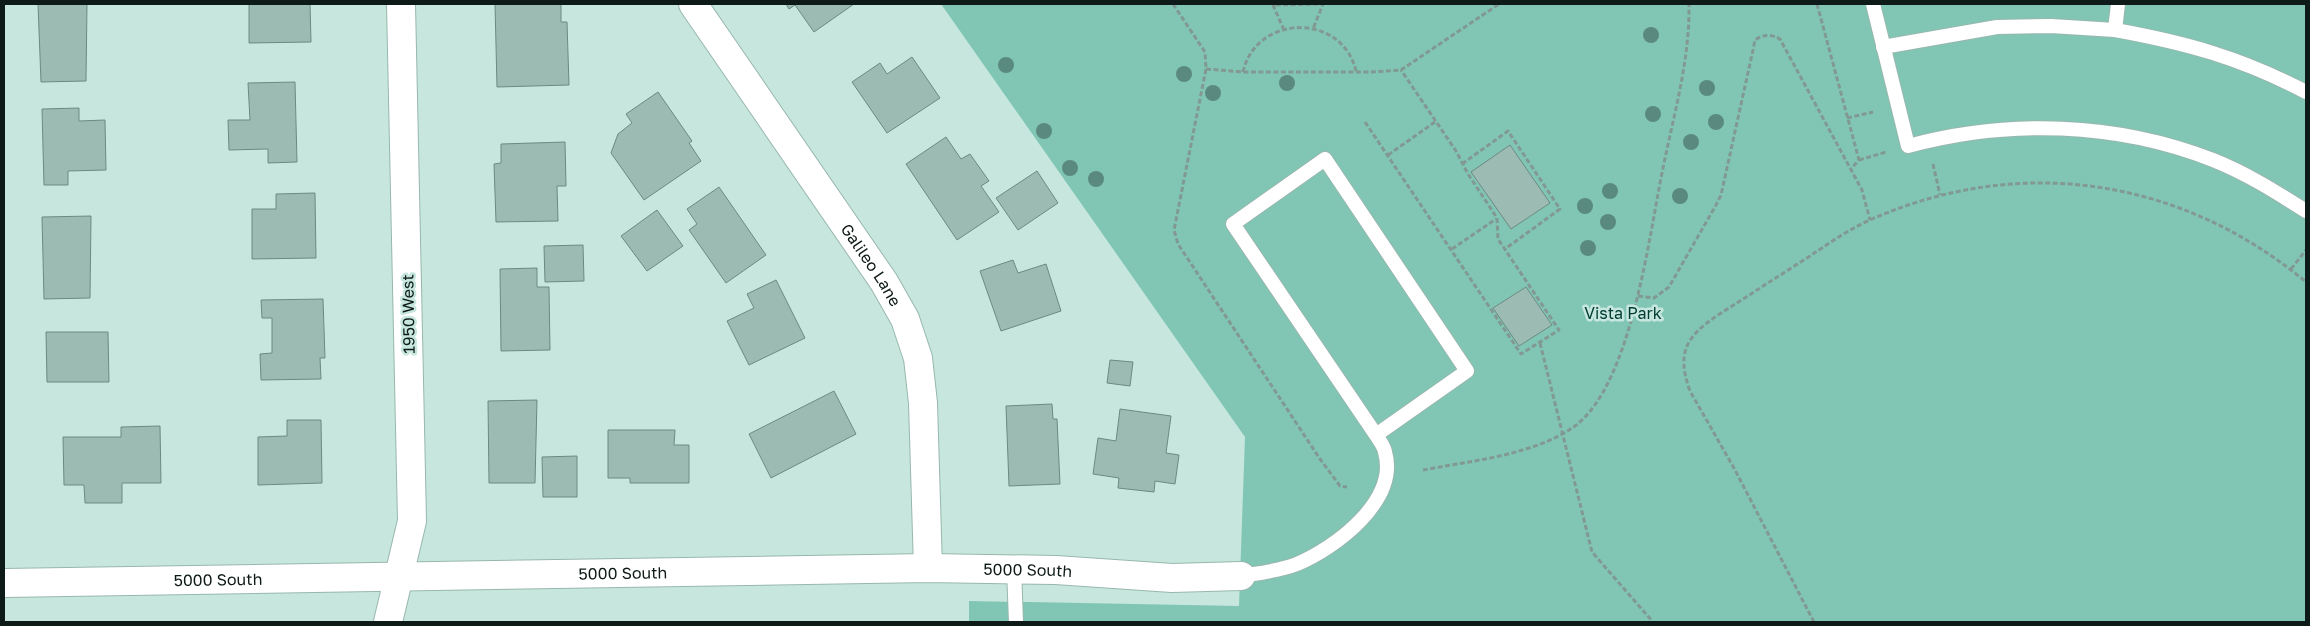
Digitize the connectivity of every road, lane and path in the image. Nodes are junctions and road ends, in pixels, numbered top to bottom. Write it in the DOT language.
graph roads {
  1 [pos="401,4"];
  2 [pos="693,4"];
  3 [pos="1499,4"];
  4 [pos="1689,4"];
  5 [pos="1817,4"];
  6 [pos="1873,4"];
  7 [pos="2118,4"];
  8 [pos="1312,29"];
  9 [pos="1284,30"];
  10 [pos="2115,30"];
  11 [pos="1883,47"];
  12 [pos="1206,69"];
  13 [pos="1401,70"];
  14 [pos="1356,71"];
  15 [pos="1243,72"];
  16 [pos="2306,92"];
  17 [pos="1365,122"];
  18 [pos="1436,122"];
  19 [pos="1388,155"];
  20 [pos="1462,164"];
  21 [pos="1851,170"];
  22 [pos="2306,210"];
  23 [pos="1497,218"];
  24 [pos="1870,220"];
  25 [pos="1452,249"];
  26 [pos="1505,249"];
  27 [pos="2306,250"];
  28 [pos="2291,269"];
  29 [pos="2306,282"];
  30 [pos="1638,296"];
  31 [pos="1540,343"];
  32 [pos="1562,433"];
  33 [pos="1376,435"];
  34 [pos="1423,470"];
  35 [pos="928,568"];
  36 [pos="1014,569"];
  37 [pos="1241,576"];
  38 [pos="400,577"];
  39 [pos="4,583"];
  40 [pos="388,622"];
  41 [pos="1016,622"];
  42 [pos="1653,622"];
  43 [pos="1814,622"];
  1 -- 38 [label="street, 1950 West"];
  2 -- 35 [label="street, Galileo Lane"];
  3 -- 13 [label="path"];
  4 -- 30 [label="path"];
  5 -- 21 [label="path"];
  6 -- 11 [label="lane"];
  7 -- 10 [label="lane"];
  8 -- 9 [label="path"];
  8 -- 9 [label="path"];
  8 -- 14 [label="path"];
  9 -- 15 [label="path"];
  10 -- 11 [label="lane"];
  10 -- 16 [label="lane"];
  11 -- 22 [label="lane"];
  12 -- 15 [label="path"];
  13 -- 14 [label="path"];
  13 -- 18 [label="path"];
  14 -- 15 [label="path"];
  17 -- 19 [label="path"];
  18 -- 19 [label="path"];
  18 -- 20 [label="path"];
  19 -- 25 [label="path"];
  20 -- 23 [label="path"];
  20 -- 26 [label="path"];
  21 -- 24 [label="path"];
  21 -- 30 [label="path"];
  23 -- 25 [label="path"];
  23 -- 26 [label="path"];
  24 -- 28 [label="path"];
  24 -- 43 [label="path"];
  25 -- 31 [label="path"];
  26 -- 31 [label="path"];
  27 -- 28 [label="path"];
  28 -- 29 [label="path"];
  30 -- 32 [label="path"];
  31 -- 32 [label="path"];
  32 -- 34 [label="path"];
  32 -- 42 [label="path"];
  33 -- 33 [label="lane"];
  33 -- 37 [label="lane"];
  35 -- 36 [label="street, 5000 South"];
  35 -- 38 [label="street, 5000 South"];
  36 -- 37 [label="street, 5000 South"];
  36 -- 41 [label="lane"];
  38 -- 39 [label="street, 5000 South"];
  38 -- 40 [label="street, 1950 West"];
}
